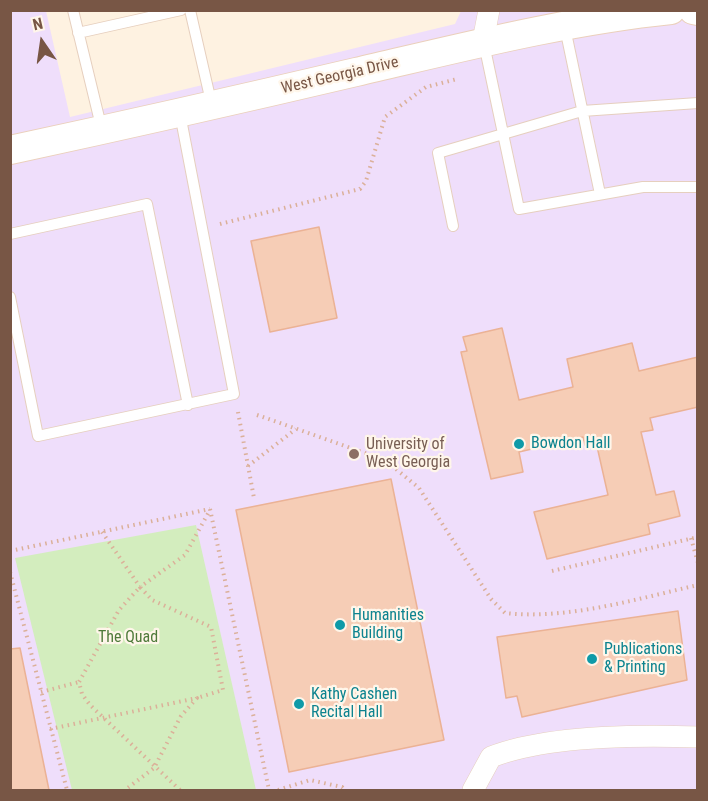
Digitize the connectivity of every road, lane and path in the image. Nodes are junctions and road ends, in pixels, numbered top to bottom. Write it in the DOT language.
graph roads {
  1 [pos="73,10"];
  2 [pos="181,10"];
  3 [pos="190,10"];
  4 [pos="489,10"];
  5 [pos="671,10"];
  6 [pos="565,25"];
  7 [pos="78,33"];
  8 [pos="483,41"];
  9 [pos="459,79"];
  10 [pos="698,103"];
  11 [pos="212,106"];
  12 [pos="582,111"];
  13 [pos="180,113"];
  14 [pos="102,130"];
  15 [pos="503,132"];
  16 [pos="10,150"];
  17 [pos="698,187"];
  18 [pos="600,194"];
  19 [pos="220,224"];
  20 [pos="453,226"];
  21 [pos="10,234"];
  22 [pos="10,297"];
  23 [pos="234,394"];
  24 [pos="188,405"];
  25 [pos="257,415"];
  26 [pos="296,429"];
  27 [pos="248,466"];
  28 [pos="254,498"];
  29 [pos="210,509"];
  30 [pos="102,532"];
  31 [pos="698,537"];
  32 [pos="691,538"];
  33 [pos="10,551"];
  34 [pos="698,563"];
  35 [pos="552,571"];
  36 [pos="10,573"];
  37 [pos="698,585"];
  38 [pos="140,587"];
  39 [pos="79,682"];
  40 [pos="41,692"];
  41 [pos="197,698"];
  42 [pos="104,717"];
  43 [pos="50,729"];
  44 [pos="698,737"];
  45 [pos="154,768"];
  46 [pos="67,790"];
  47 [pos="125,790"];
  48 [pos="180,790"];
  49 [pos="269,790"];
  50 [pos="278,790"];
  51 [pos="345,790"];
  52 [pos="473,790"];
  1 -- 7 [label="lane"];
  2 -- 7 [label="lane"];
  3 -- 11 [label="lane"];
  4 -- 8 [label="street"];
  5 -- 6 [label="street, West Georgia Drive"];
  6 -- 8 [label="street, West Georgia Drive"];
  6 -- 12 [label="lane"];
  7 -- 14 [label="lane"];
  8 -- 11 [label="street, West Georgia Drive"];
  8 -- 15 [label="lane"];
  9 -- 19 [label="path"];
  10 -- 12 [label="lane"];
  11 -- 13 [label="street, West Georgia Drive"];
  12 -- 15 [label="lane"];
  12 -- 18 [label="lane"];
  13 -- 14 [label="street, West Georgia Drive"];
  13 -- 23 [label="lane"];
  14 -- 16 [label="street, West Georgia Drive"];
  15 -- 18 [label="lane"];
  15 -- 20 [label="lane"];
  17 -- 18 [label="lane"];
  21 -- 24 [label="lane"];
  22 -- 24 [label="lane"];
  23 -- 24 [label="lane"];
  23 -- 27 [label="path"];
  25 -- 26 [label="path"];
  26 -- 27 [label="path"];
  26 -- 37 [label="path"];
  27 -- 28 [label="path"];
  29 -- 30 [label="path"];
  29 -- 38 [label="path"];
  29 -- 49 [label="path"];
  30 -- 33 [label="path"];
  30 -- 38 [label="path"];
  31 -- 32 [label="path"];
  32 -- 34 [label="path"];
  32 -- 35 [label="path"];
  36 -- 40 [label="path"];
  38 -- 39 [label="path"];
  38 -- 41 [label="path"];
  39 -- 40 [label="path"];
  39 -- 42 [label="path"];
  40 -- 43 [label="path"];
  41 -- 42 [label="path"];
  41 -- 45 [label="path"];
  42 -- 43 [label="path"];
  42 -- 45 [label="path"];
  43 -- 46 [label="path"];
  44 -- 52 [label="street"];
  45 -- 47 [label="path"];
  45 -- 48 [label="path"];
  50 -- 51 [label="path"];
}
